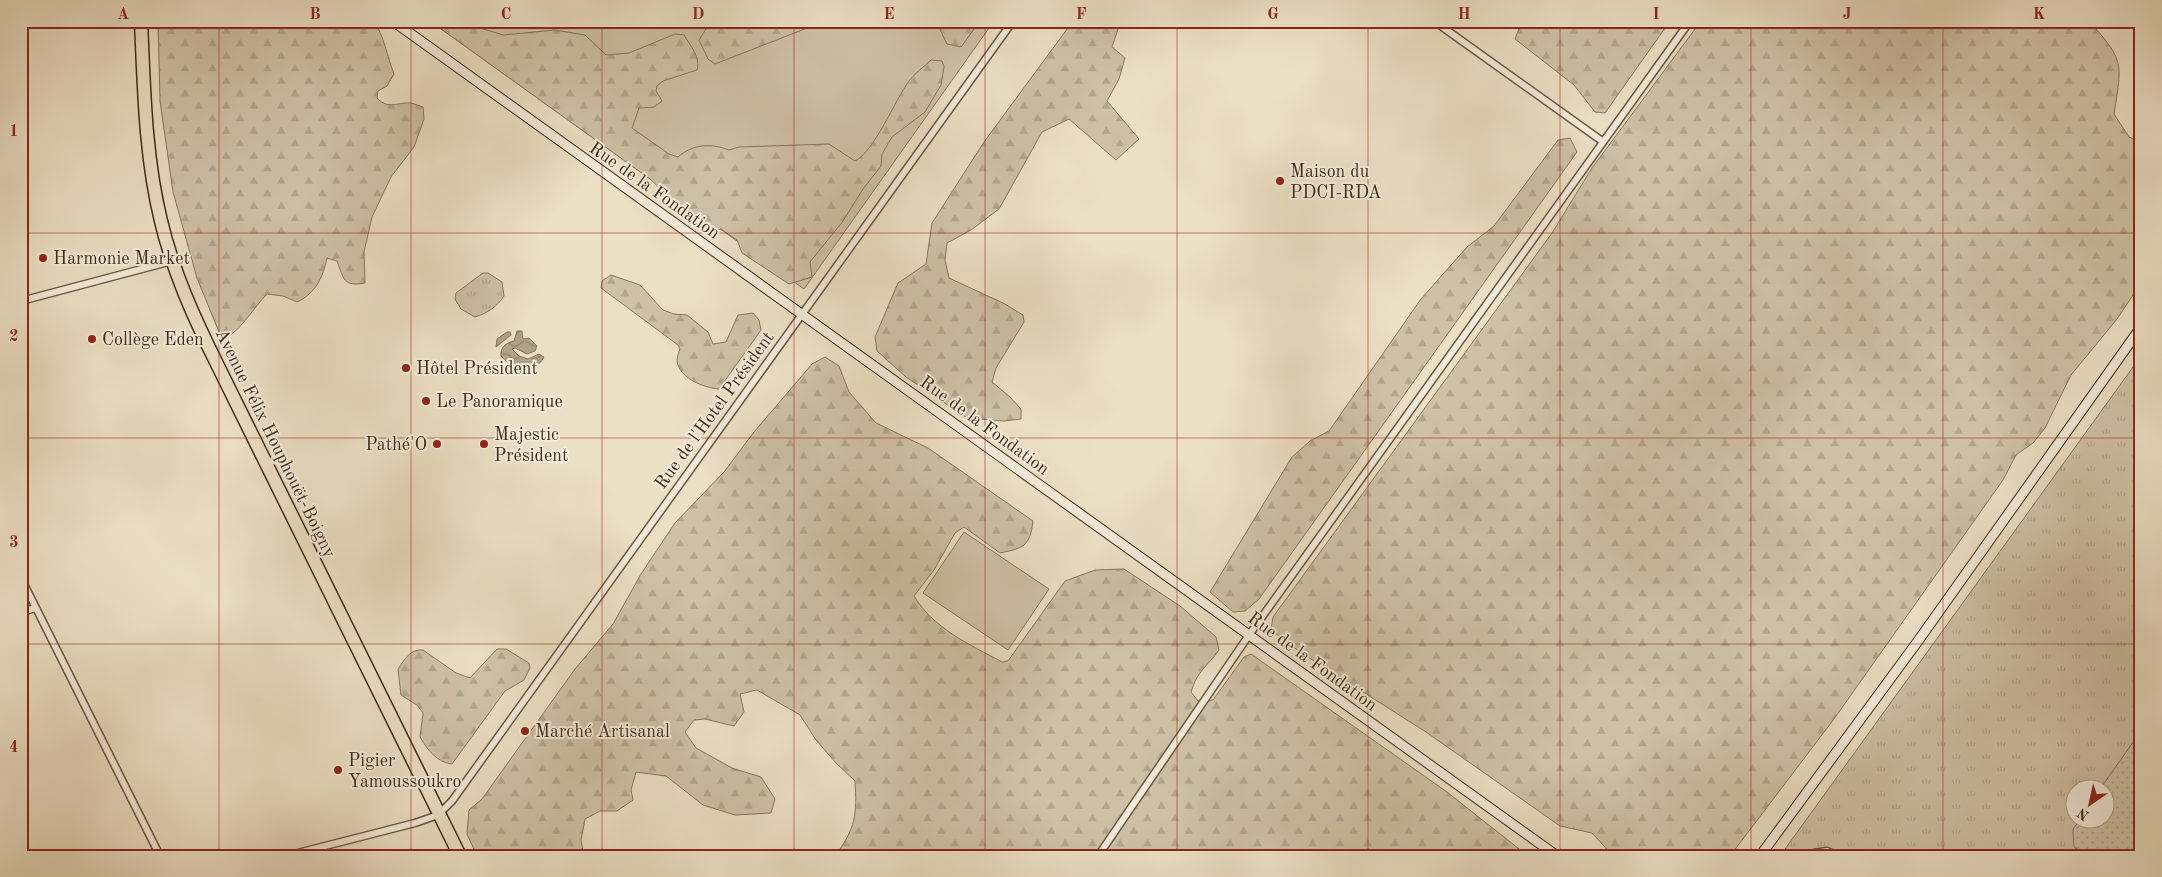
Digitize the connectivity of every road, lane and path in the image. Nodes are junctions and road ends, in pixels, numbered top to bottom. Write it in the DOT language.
graph roads {
  1 [pos="140,21"];
  2 [pos="393,21"];
  3 [pos="1013,21"];
  4 [pos="1434,21"];
  5 [pos="1690,21"];
  6 [pos="1602,141"];
  7 [pos="172,261"];
  8 [pos="21,301"];
  9 [pos="802,314"];
  10 [pos="2141,326"];
  11 [pos="21,578"];
  12 [pos="36,608"];
  13 [pos="21,612"];
  14 [pos="1249,635"];
  15 [pos="438,815"];
  16 [pos="160,856"];
  17 [pos="286,856"];
  18 [pos="459,856"];
  19 [pos="1098,856"];
  20 [pos="1557,856"];
  21 [pos="1760,856"];
  22 [pos="1812,856"];
  23 [pos="1837,856"];
  1 -- 7 [label="highway, Avenue Félix Houphouët-Boigny"];
  2 -- 9 [label="street, Rue de la Fondation"];
  3 -- 9 [label="street, Rue de l'Hotel Président"];
  4 -- 6 [label="street"];
  5 -- 6 [label="street"];
  6 -- 14 [label="street"];
  7 -- 8 [label="street"];
  7 -- 15 [label="highway, Avenue Félix Houphouët-Boigny"];
  9 -- 14 [label="street, Rue de la Fondation"];
  9 -- 15 [label="street, Rue de l'Hotel Président"];
  10 -- 21 [label="street"];
  11 -- 12 [label="street"];
  12 -- 13 [label="street"];
  12 -- 16 [label="street"];
  14 -- 19 [label="street"];
  14 -- 20 [label="street, Rue de la Fondation"];
  15 -- 17 [label="street"];
  15 -- 18 [label="highway, Avenue Félix Houphouët-Boigny"];
  22 -- 23 [label="street"];
}
